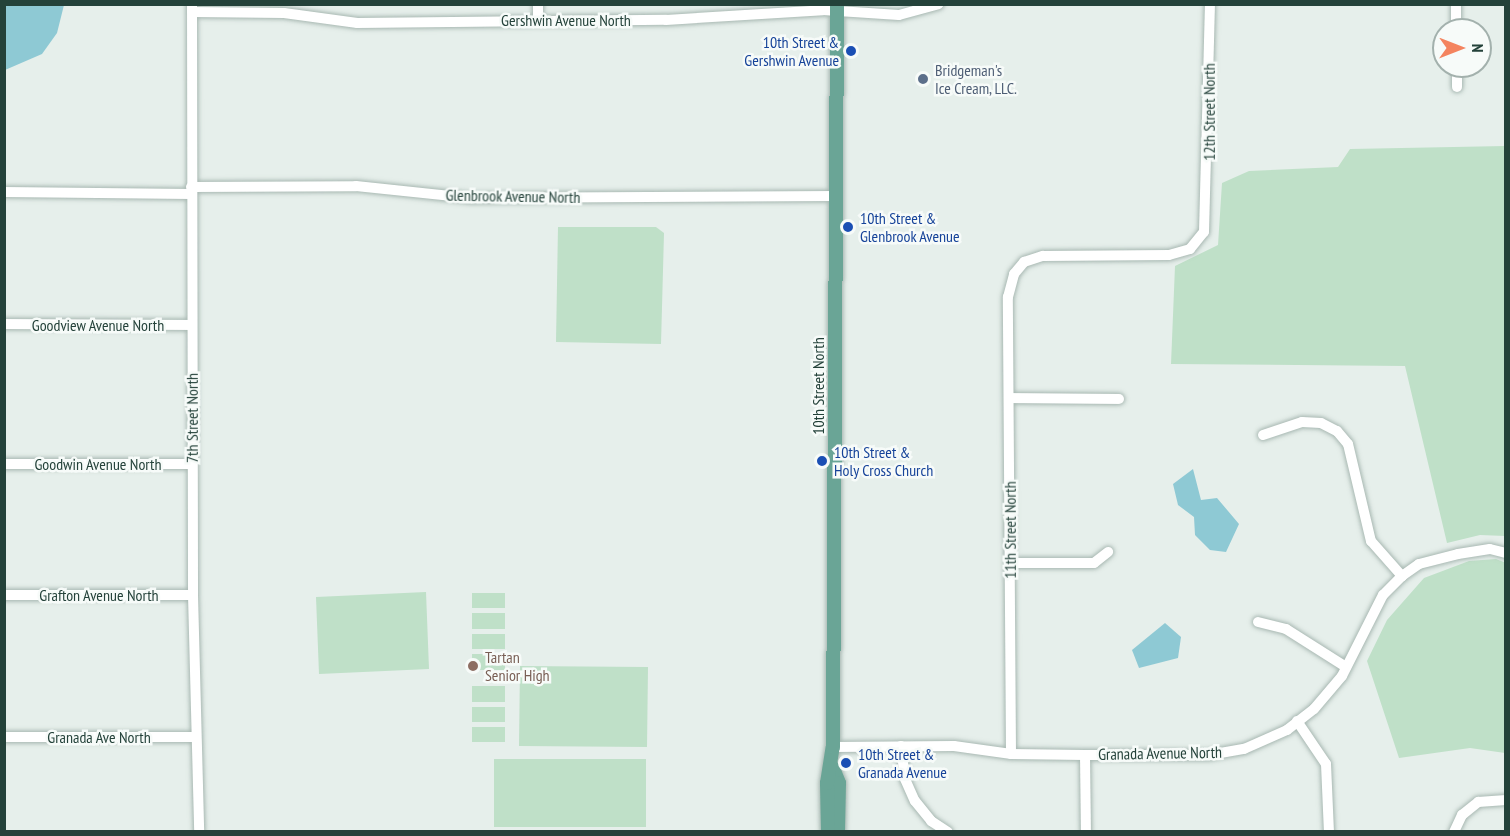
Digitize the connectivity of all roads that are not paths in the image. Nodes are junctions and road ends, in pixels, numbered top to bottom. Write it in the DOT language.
graph roads {
  1 [pos="538,4"];
  2 [pos="939,4"];
  3 [pos="1210,4"];
  4 [pos="192,8"];
  5 [pos="837,8"];
  6 [pos="538,20"];
  7 [pos="1457,78"];
  8 [pos="1457,87"];
  9 [pos="191,190"];
  10 [pos="4,192"];
  11 [pos="836,196"];
  12 [pos="1008,307"];
  13 [pos="4,324"];
  14 [pos="192,325"];
  15 [pos="1010,398"];
  16 [pos="1119,399"];
  17 [pos="1263,435"];
  18 [pos="4,464"];
  19 [pos="192,464"];
  20 [pos="1108,552"];
  21 [pos="1506,553"];
  22 [pos="1011,563"];
  23 [pos="1402,576"];
  24 [pos="4,595"];
  25 [pos="193,595"];
  26 [pos="1258,622"];
  27 [pos="1346,668"];
  28 [pos="1297,721"];
  29 [pos="4,737"];
  30 [pos="194,737"];
  31 [pos="901,746"];
  32 [pos="833,747"];
  33 [pos="1011,754"];
  34 [pos="1085,755"];
  35 [pos="833,768"];
  36 [pos="1506,800"];
  37 [pos="199,831"];
  38 [pos="828,831"];
  39 [pos="838,831"];
  40 [pos="948,831"];
  41 [pos="1086,831"];
  42 [pos="1329,831"];
  43 [pos="1454,831"];
  1 -- 6 [label="street"];
  2 -- 5 [label="street, Gershwin Avenue North"];
  3 -- 12 [label="street, 12th Street North"];
  4 -- 6 [label="street, Gershwin Avenue North"];
  4 -- 9 [label="street, 7th Street North"];
  5 -- 6 [label="street, Gershwin Avenue North"];
  5 -- 11 [label="main road, 10th Street North"];
  7 -- 8 [label="street"];
  9 -- 10 [label="street, Glenbrook Avenue North"];
  9 -- 11 [label="street, Glenbrook Avenue North"];
  9 -- 14 [label="street, 7th Street North"];
  11 -- 32 [label="main road, 10th Street North"];
  12 -- 15 [label="street, 11th Street North"];
  13 -- 14 [label="street, Goodview Avenue North"];
  14 -- 19 [label="street, 7th Street North"];
  15 -- 16 [label="street"];
  15 -- 22 [label="street, 11th Street North"];
  17 -- 23 [label="street"];
  18 -- 19 [label="street, Goodwin Avenue North"];
  19 -- 25 [label="street, 7th Street North"];
  20 -- 22 [label="street"];
  21 -- 23 [label="street, Granada Avenue North"];
  22 -- 33 [label="street, 11th Street North"];
  23 -- 27 [label="street, Granada Avenue North"];
  24 -- 25 [label="street, Grafton Avenue North"];
  25 -- 30 [label="street, 7th Street North"];
  26 -- 27 [label="street"];
  27 -- 28 [label="street, Granada Avenue North"];
  28 -- 34 [label="street, Granada Avenue North"];
  28 -- 42 [label="street"];
  29 -- 30 [label="street, Granada Ave North"];
  30 -- 37 [label="street, 7th Street North"];
  31 -- 32 [label="street, Granada Avenue North"];
  31 -- 33 [label="street, Granada Avenue North"];
  31 -- 40 [label="street"];
  32 -- 35 [label="main road, 10th Street North"];
  33 -- 34 [label="street, Granada Avenue North"];
  34 -- 41 [label="street"];
  35 -- 38 [label="main road, 10th Street North"];
  35 -- 39 [label="main road, 10th Street North"];
  36 -- 43 [label="street"];
}
